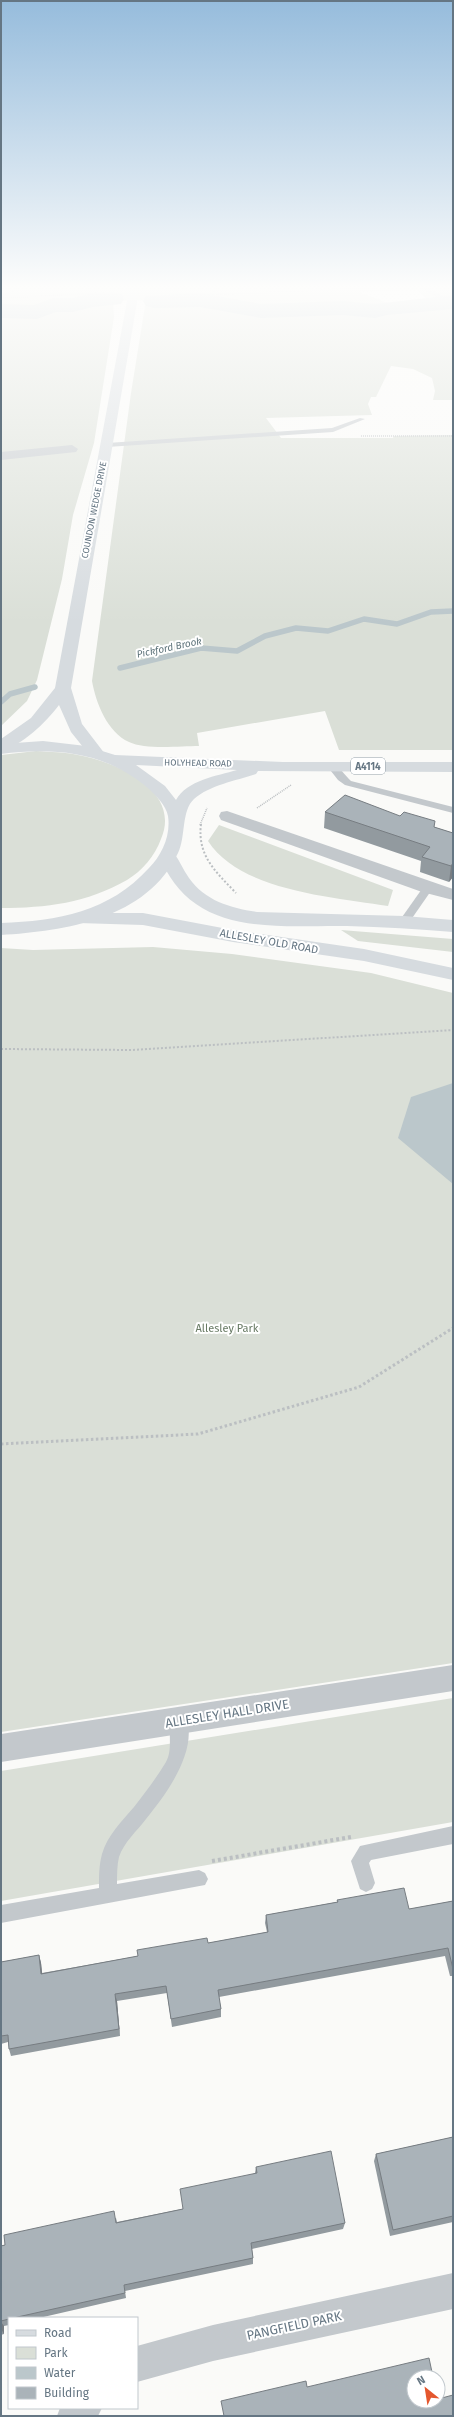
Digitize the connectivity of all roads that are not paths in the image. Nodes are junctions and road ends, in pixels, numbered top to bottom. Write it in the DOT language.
graph roads {
  1 [pos="116,398"];
  2 [pos="362,420"];
  3 [pos="107,445"];
  4 [pos="72,450"];
  5 [pos="1,456"];
  6 [pos="63,688"];
  7 [pos="1,746"];
  8 [pos="1,749"];
  9 [pos="97,754"];
  10 [pos="114,759"];
  11 [pos="332,766"];
  12 [pos="283,767"];
  13 [pos="453,767"];
  14 [pos="453,810"];
  15 [pos="176,815"];
  16 [pos="227,816"];
  17 [pos="168,857"];
  18 [pos="428,888"];
  19 [pos="453,895"];
  20 [pos="84,919"];
  21 [pos="404,922"];
  22 [pos="453,926"];
  23 [pos="1,930"];
  24 [pos="453,974"];
  25 [pos="453,1678"];
  26 [pos="179,1720"];
  27 [pos="1,1748"];
  28 [pos="453,1835"];
  29 [pos="199,1879"];
  30 [pos="366,1883"];
  31 [pos="108,1895"];
  32 [pos="1,1914"];
  33 [pos="453,2291"];
  34 [pos="138,2364"];
  1 -- 3 [label="main road, COUNDON WEDGE DRIVE"];
  2 -- 3 [label="lane"];
  3 -- 6 [label="main road, COUNDON WEDGE DRIVE"];
  4 -- 5 [label="street"];
  6 -- 7 [label="main road, COUNDON WEDGE DRIVE"];
  6 -- 9 [label="main road, COUNDON WEDGE DRIVE"];
  8 -- 9 [label="main road"];
  9 -- 10 [label="main road"];
  10 -- 12 [label="main road, HOLYHEAD ROAD / A4114"];
  10 -- 15 [label="main road"];
  11 -- 12 [label="main road, HOLYHEAD ROAD / A4114"];
  11 -- 13 [label="main road, HOLYHEAD ROAD / A4114"];
  11 -- 14 [label="lane"];
  12 -- 15 [label="main road, HOLYHEAD ROAD"];
  15 -- 17 [label="main road"];
  16 -- 18 [label="street"];
  17 -- 20 [label="main road"];
  17 -- 21 [label="main road, ALLESLEY OLD ROAD"];
  18 -- 19 [label="street"];
  18 -- 21 [label="lane"];
  20 -- 23 [label="main road"];
  20 -- 24 [label="main road, ALLESLEY OLD ROAD"];
  21 -- 22 [label="main road, ALLESLEY OLD ROAD"];
  25 -- 26 [label="street, ALLESLEY HALL DRIVE"];
  26 -- 27 [label="street, ALLESLEY HALL DRIVE"];
  26 -- 31 [label="lane"];
  28 -- 30 [label="lane"];
  29 -- 31 [label="lane"];
  31 -- 32 [label="lane"];
  33 -- 34 [label="street, PANGFIELD PARK"];
}
